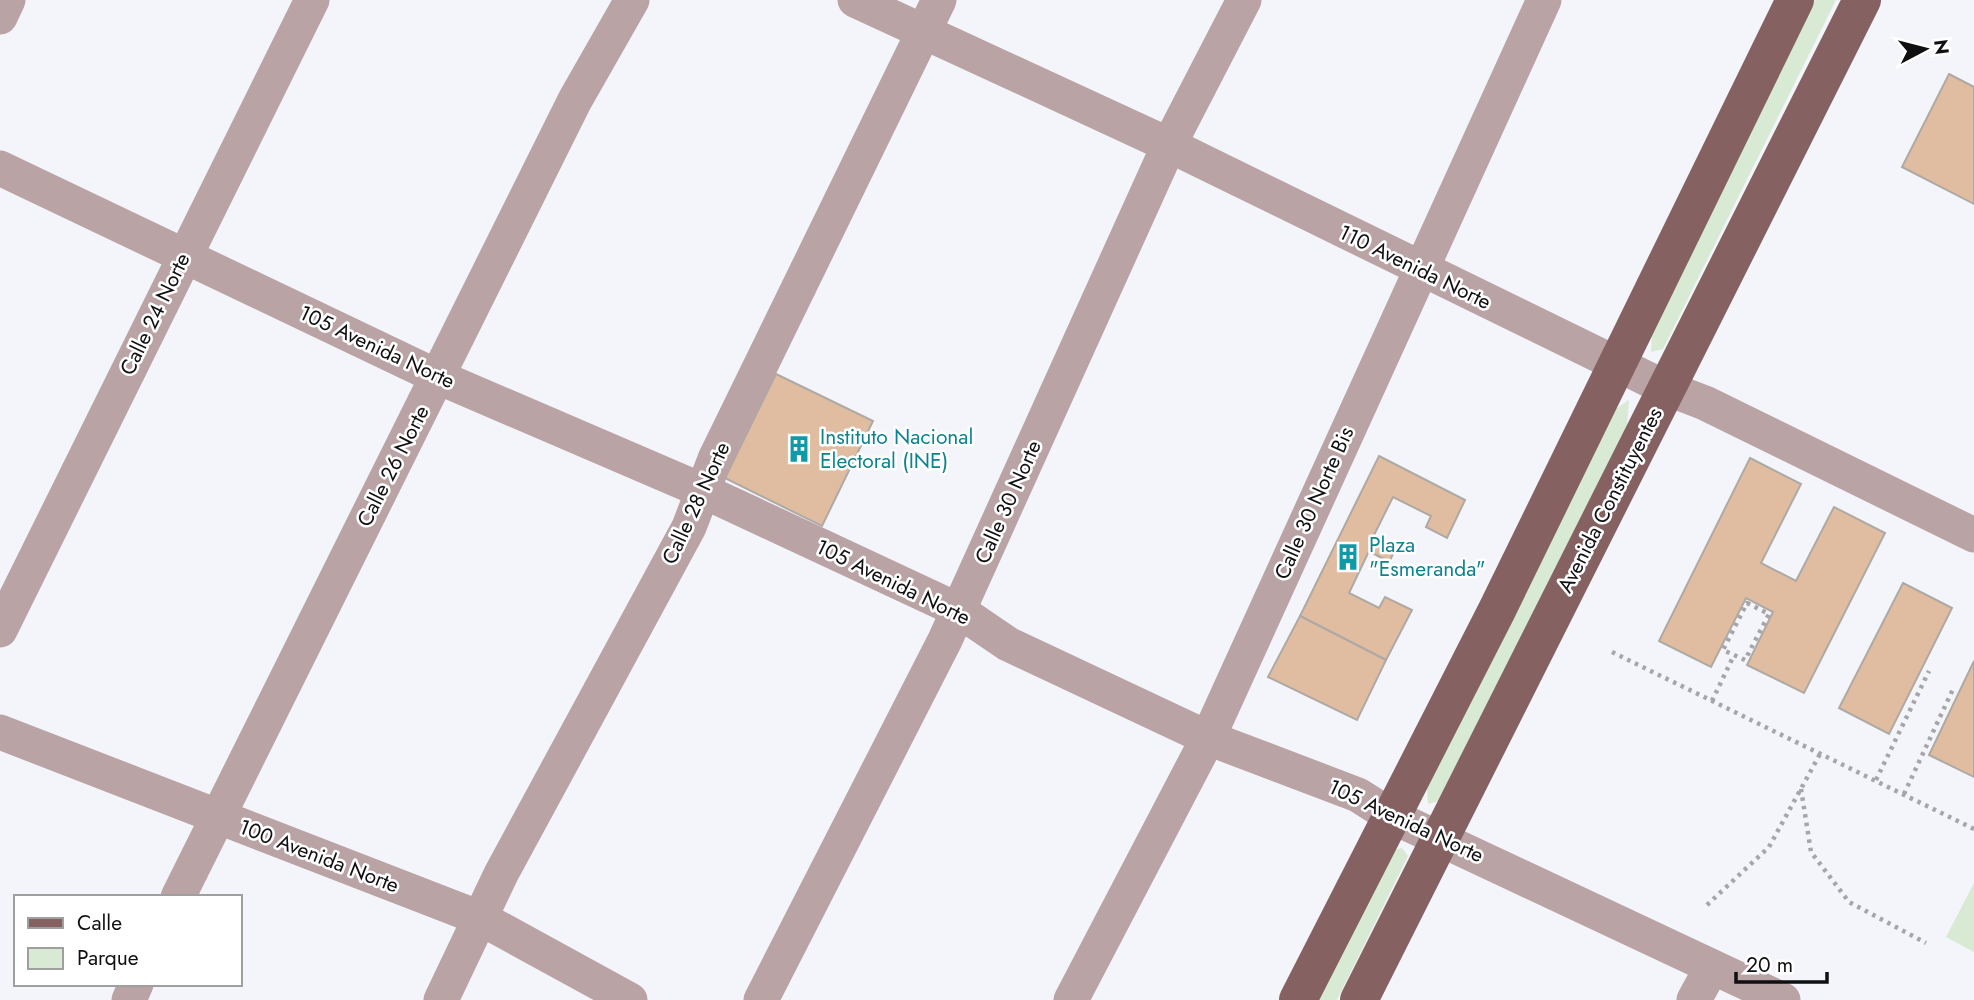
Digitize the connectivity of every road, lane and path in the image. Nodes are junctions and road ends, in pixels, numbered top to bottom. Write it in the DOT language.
graph roads {
  1 [pos="8,0"];
  2 [pos="312,0"];
  3 [pos="632,0"];
  4 [pos="855,0"];
  5 [pos="939,0"];
  6 [pos="1244,0"];
  7 [pos="1545,0"];
  8 [pos="1795,0"];
  9 [pos="1862,0"];
  10 [pos="0,17"];
  11 [pos="925,32"];
  12 [pos="1169,145"];
  13 [pos="0,168"];
  14 [pos="184,256"];
  15 [pos="1421,271"];
  16 [pos="1615,363"];
  17 [pos="438,377"];
  18 [pos="1666,388"];
  19 [pos="701,490"];
  20 [pos="1974,535"];
  21 [pos="958,610"];
  22 [pos="0,629"];
  23 [pos="1612,652"];
  24 [pos="1734,655"];
  25 [pos="1929,671"];
  26 [pos="1954,687"];
  27 [pos="1712,701"];
  28 [pos="0,732"];
  29 [pos="1208,738"];
  30 [pos="1819,754"];
  31 [pos="1876,780"];
  32 [pos="1801,789"];
  33 [pos="1904,794"];
  34 [pos="215,816"];
  35 [pos="1391,816"];
  36 [pos="1974,828"];
  37 [pos="1441,837"];
  38 [pos="179,895"];
  39 [pos="1707,905"];
  40 [pos="480,918"];
  41 [pos="1926,943"];
  42 [pos="1712,967"];
  43 [pos="441,1000"];
  44 [pos="630,1000"];
  45 [pos="761,1000"];
  46 [pos="1071,1000"];
  47 [pos="1298,1000"];
  48 [pos="1359,1000"];
  49 [pos="1694,1000"];
  50 [pos="1783,1000"];
  1 -- 10 [label="street"];
  2 -- 14 [label="street, Calle 24 Norte"];
  3 -- 17 [label="street, Calle 26 Norte"];
  4 -- 11 [label="street, 110 Avenida Norte"];
  5 -- 11 [label="street, Calle 28 Norte"];
  6 -- 12 [label="street, Calle 30 Norte"];
  7 -- 15 [label="street, Calle 30 Norte Bis"];
  8 -- 16 [label="main road"];
  9 -- 18 [label="main road, Avenida Constituyentes"];
  11 -- 12 [label="street, 110 Avenida Norte"];
  11 -- 19 [label="street, Calle 28 Norte"];
  12 -- 15 [label="street, 110 Avenida Norte"];
  12 -- 21 [label="street, Calle 30 Norte"];
  13 -- 14 [label="street, 105 Avenida Norte"];
  14 -- 17 [label="street, 105 Avenida Norte"];
  14 -- 22 [label="street, Calle 24 Norte"];
  15 -- 16 [label="street, 110 Avenida Norte"];
  15 -- 29 [label="street, Calle 30 Norte Bis"];
  16 -- 18 [label="street, 110 Avenida Norte"];
  16 -- 35 [label="main road"];
  17 -- 19 [label="street, 105 Avenida Norte"];
  17 -- 34 [label="street, Calle 26 Norte"];
  18 -- 20 [label="street, 110 Avenida Norte"];
  18 -- 37 [label="main road, Avenida Constituyentes"];
  19 -- 21 [label="street, 105 Avenida Norte"];
  19 -- 40 [label="street, Calle 28 Norte"];
  21 -- 29 [label="street, 105 Avenida Norte"];
  21 -- 45 [label="street, Calle 30 Norte"];
  23 -- 27 [label="path"];
  24 -- 24 [label="path"];
  24 -- 27 [label="path"];
  25 -- 31 [label="path"];
  26 -- 33 [label="path"];
  27 -- 30 [label="path"];
  28 -- 34 [label="street, 100 Avenida Norte"];
  29 -- 35 [label="street, 105 Avenida Norte"];
  29 -- 46 [label="street, Calle 30 Norte Bis"];
  30 -- 31 [label="path"];
  30 -- 32 [label="path"];
  31 -- 33 [label="path"];
  32 -- 39 [label="path"];
  32 -- 41 [label="path"];
  33 -- 36 [label="path"];
  34 -- 38 [label="street, Calle 26 Norte"];
  34 -- 40 [label="street, 100 Avenida Norte"];
  35 -- 37 [label="street, 105 Avenida Norte"];
  35 -- 47 [label="main road"];
  37 -- 42 [label="street, 105 Avenida Norte"];
  37 -- 48 [label="main road, Avenida Constituyentes"];
  40 -- 43 [label="street, Calle 28 Norte"];
  40 -- 44 [label="street, 100 Avenida Norte"];
  42 -- 49 [label="street"];
  42 -- 50 [label="street, 105 Avenida Norte"];
}
